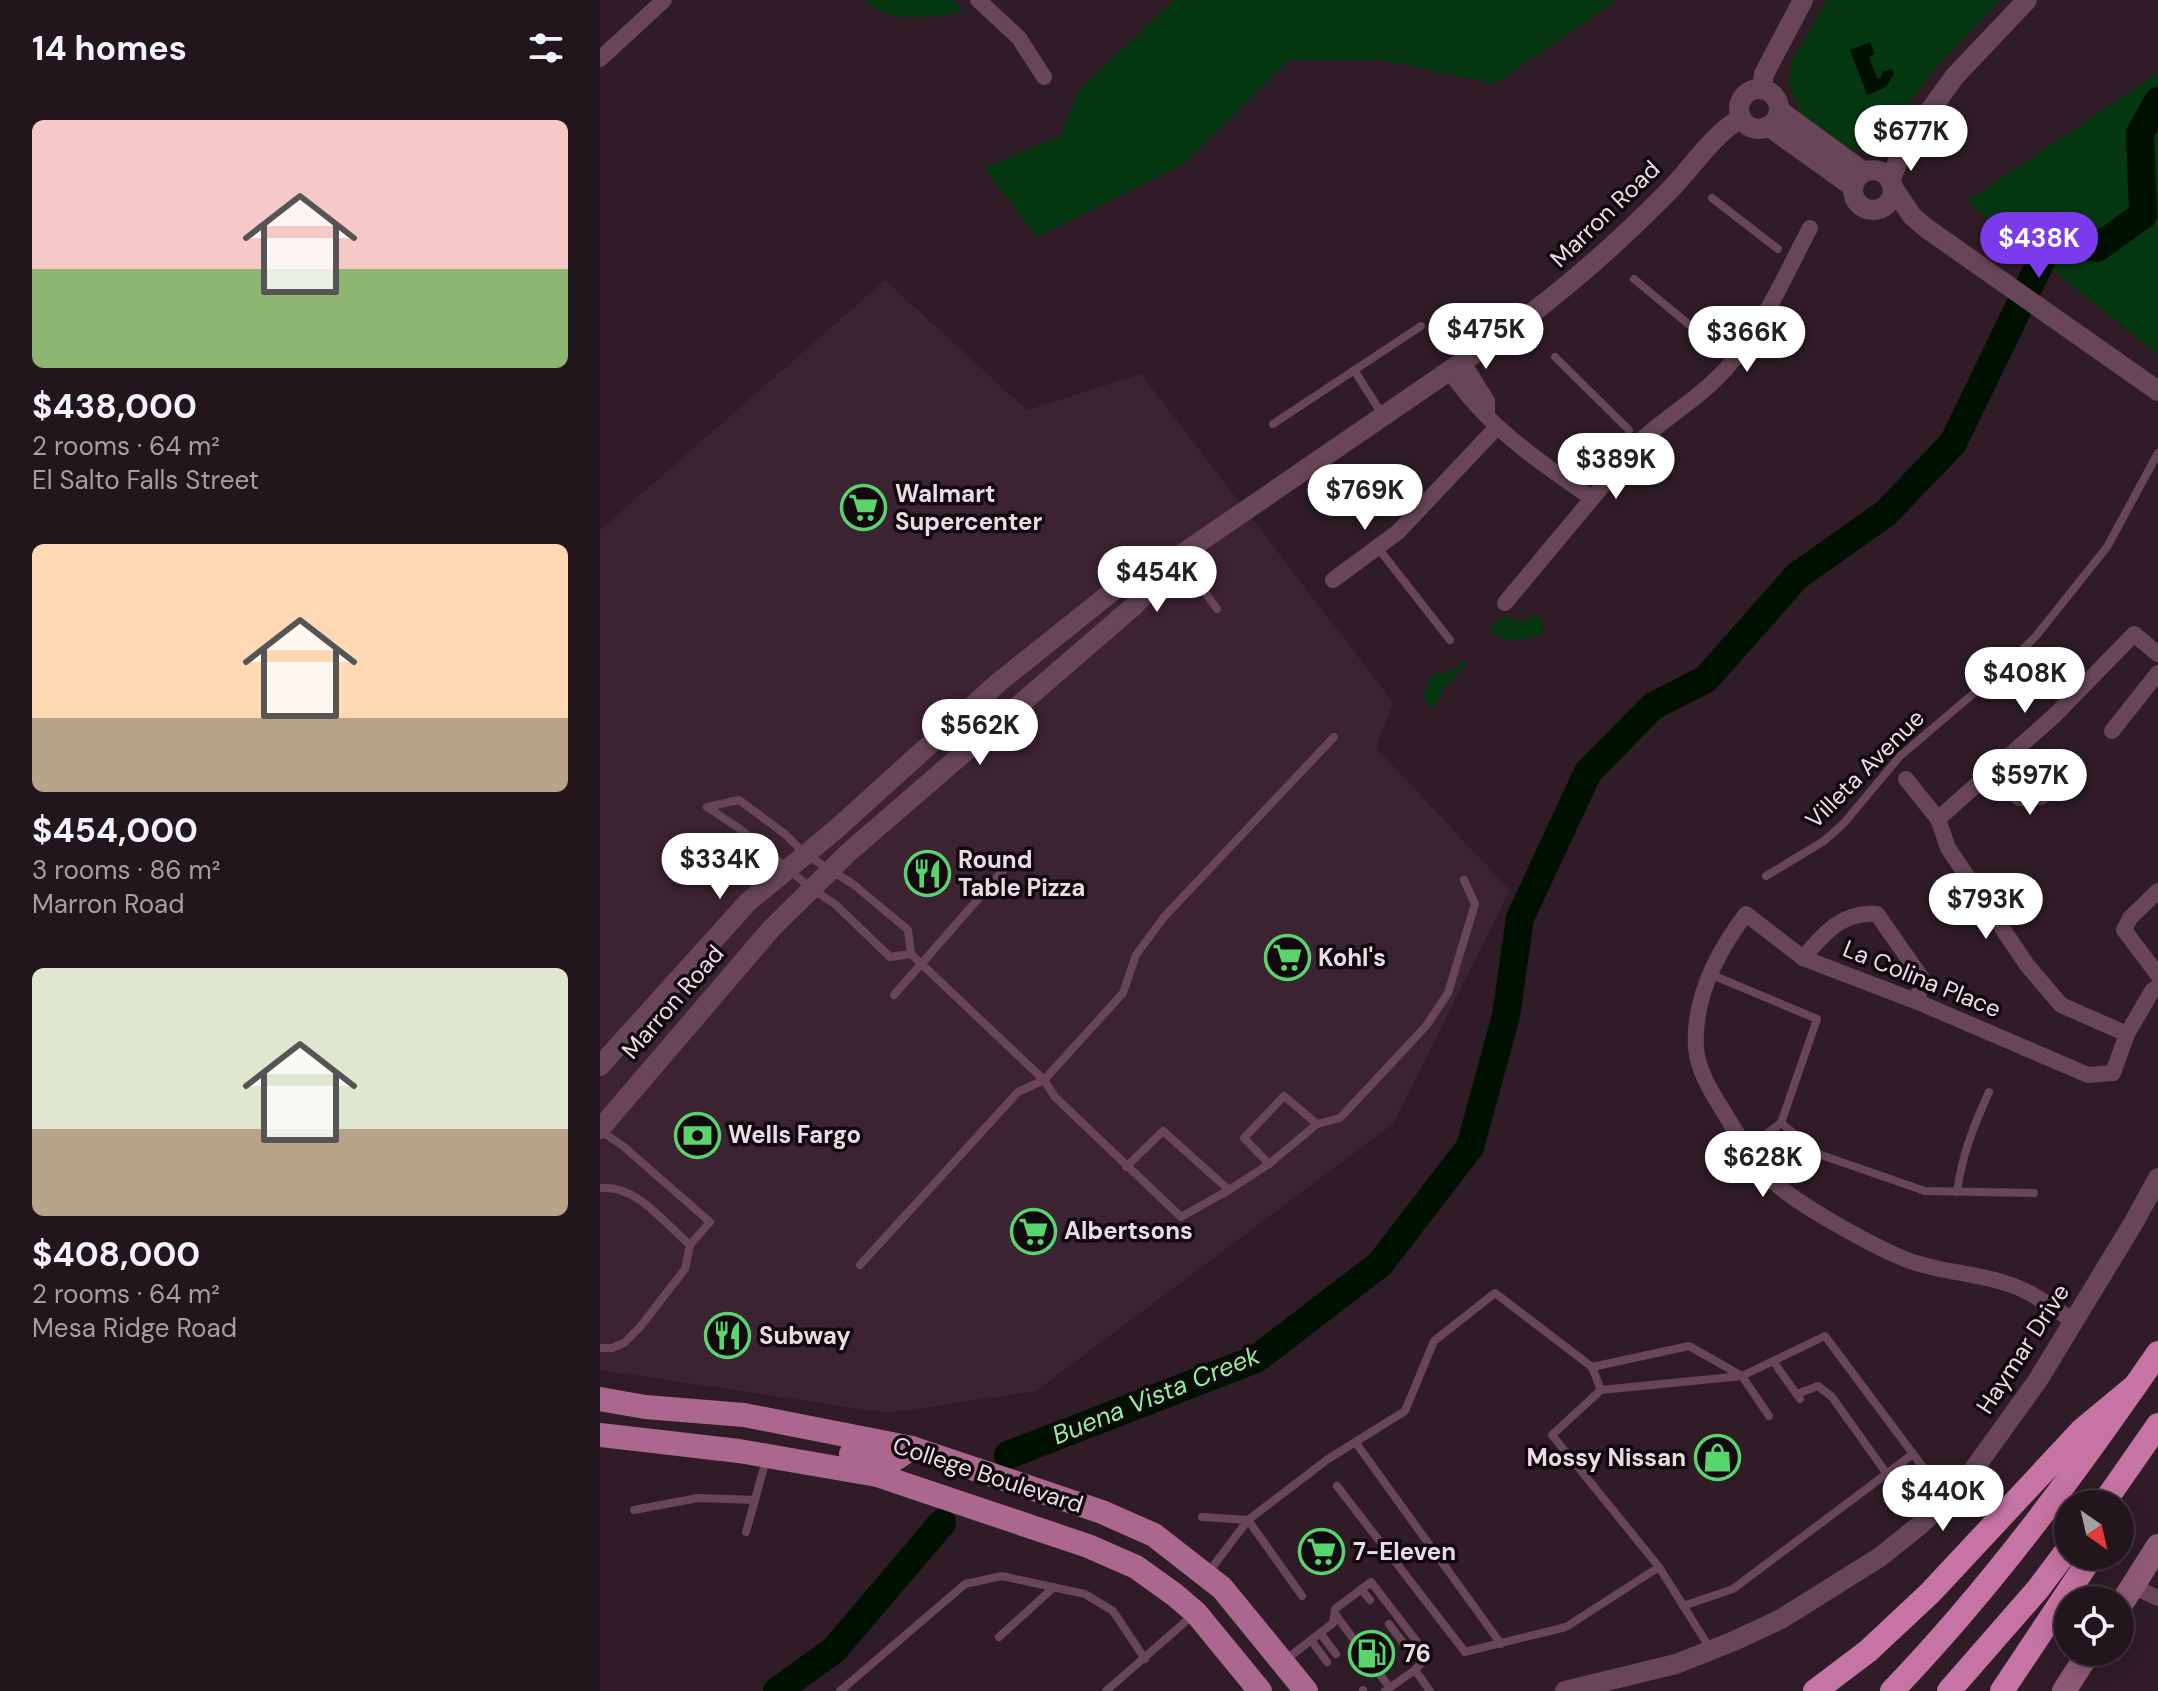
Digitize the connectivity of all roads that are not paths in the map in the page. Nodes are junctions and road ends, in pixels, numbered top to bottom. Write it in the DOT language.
graph roads {
  1 [pos="664,0"];
  2 [pos="978,0"];
  3 [pos="1803,0"];
  4 [pos="2027,0"];
  5 [pos="600,59"];
  6 [pos="1044,77"];
  7 [pos="1762,89"];
  8 [pos="1741,118"];
  9 [pos="1773,118"];
  10 [pos="1875,179"];
  11 [pos="1712,198"];
  12 [pos="1881,208"];
  13 [pos="1919,222"];
  14 [pos="1810,228"];
  15 [pos="1786,255"];
  16 [pos="1634,279"];
  17 [pos="1421,326"];
  18 [pos="1710,342"];
  19 [pos="1555,357"];
  20 [pos="1455,365"];
  21 [pos="1354,370"];
  22 [pos="2158,391"];
  23 [pos="1383,415"];
  24 [pos="1492,420"];
  25 [pos="1273,424"];
  26 [pos="1635,435"];
  27 [pos="2158,453"];
  28 [pos="1592,498"];
  29 [pos="1378,548"];
  30 [pos="1179,556"];
  31 [pos="1333,580"];
  32 [pos="1505,603"];
  33 [pos="1217,609"];
  34 [pos="1450,640"];
  35 [pos="2158,654"];
  36 [pos="2158,673"];
  37 [pos="2112,731"];
  38 [pos="1334,737"];
  39 [pos="1993,768"];
  40 [pos="2072,769"];
  41 [pos="1906,779"];
  42 [pos="1938,819"];
  43 [pos="805,854"];
  44 [pos="1007,866"];
  45 [pos="787,869"];
  46 [pos="832,870"];
  47 [pos="1766,876"];
  48 [pos="1464,880"];
  49 [pos="812,889"];
  50 [pos="2158,891"];
  51 [pos="911,954"];
  52 [pos="1803,958"];
  53 [pos="920,964"];
  54 [pos="1710,974"];
  55 [pos="2158,975"];
  56 [pos="2158,987"];
  57 [pos="894,995"];
  58 [pos="1918,1002"];
  59 [pos="2127,1034"];
  60 [pos="600,1066"];
  61 [pos="1044,1080"];
  62 [pos="1989,1092"];
  63 [pos="1781,1123"];
  64 [pos="1317,1124"];
  65 [pos="600,1130"];
  66 [pos="1746,1148"];
  67 [pos="1269,1164"];
  68 [pos="1126,1167"];
  69 [pos="2158,1178"];
  70 [pos="600,1188"];
  71 [pos="1229,1190"];
  72 [pos="1957,1192"];
  73 [pos="2034,1193"];
  74 [pos="690,1245"];
  75 [pos="860,1265"];
  76 [pos="2074,1321"];
  77 [pos="600,1348"];
  78 [pos="2158,1353"];
  79 [pos="1773,1361"];
  80 [pos="1592,1367"];
  81 [pos="1742,1376"];
  82 [pos="2135,1386"];
  83 [pos="1601,1390"];
  84 [pos="600,1399"];
  85 [pos="1769,1416"];
  86 [pos="2158,1425"];
  87 [pos="600,1435"];
  88 [pos="2158,1442"];
  89 [pos="1356,1443"];
  90 [pos="912,1448"];
  91 [pos="1913,1454"];
  92 [pos="767,1455"];
  93 [pos="1887,1474"];
  94 [pos="1337,1486"];
  95 [pos="2113,1490"];
  96 [pos="2131,1490"];
  97 [pos="1947,1499"];
  98 [pos="755,1500"];
  99 [pos="634,1510"];
  100 [pos="1202,1517"];
  101 [pos="1248,1520"];
  102 [pos="746,1532"];
  103 [pos="2158,1546"];
  104 [pos="1659,1567"];
  105 [pos="2054,1567"];
  106 [pos="2083,1570"];
  107 [pos="1207,1575"];
  108 [pos="1157,1581"];
  109 [pos="2133,1586"];
  110 [pos="1054,1587"];
  111 [pos="1361,1589"];
  112 [pos="1302,1596"];
  113 [pos="2134,1596"];
  114 [pos="2158,1598"];
  115 [pos="1370,1600"];
  116 [pos="1683,1606"];
  117 [pos="1196,1613"];
  118 [pos="1335,1614"];
  119 [pos="1245,1615"];
  120 [pos="1389,1624"];
  121 [pos="1320,1633"];
  122 [pos="999,1637"];
  123 [pos="1311,1640"];
  124 [pos="1501,1644"];
  125 [pos="1711,1650"];
  126 [pos="1336,1654"];
  127 [pos="1145,1659"];
  128 [pos="1424,1660"];
  129 [pos="1283,1662"];
  130 [pos="1327,1662"];
  131 [pos="2080,1666"];
  132 [pos="1415,1670"];
  133 [pos="1387,1689"];
  134 [pos="840,1691"];
  135 [pos="1106,1691"];
  136 [pos="1260,1691"];
  137 [pos="1306,1691"];
  138 [pos="1430,1691"];
  139 [pos="1565,1691"];
  140 [pos="1815,1691"];
  141 [pos="1892,1691"];
  142 [pos="1949,1691"];
  143 [pos="2002,1691"];
  144 [pos="2064,1691"];
  1 -- 5 [label="street"];
  2 -- 6 [label="street"];
  3 -- 7 [label="street"];
  4 -- 10 [label="street"];
  7 -- 8 [label="street"];
  7 -- 9 [label="street"];
  8 -- 9 [label="street"];
  8 -- 20 [label="street, Marron Road"];
  9 -- 10 [label="street"];
  10 -- 12 [label="street"];
  10 -- 12 [label="street"];
  10 -- 13 [label="street"];
  11 -- 15 [label="lane"];
  12 -- 13 [label="street"];
  13 -- 22 [label="street"];
  14 -- 15 [label="street"];
  15 -- 26 [label="street"];
  16 -- 18 [label="lane"];
  17 -- 21 [label="lane"];
  19 -- 26 [label="lane"];
  20 -- 23 [label="street, Marron Road"];
  20 -- 24 [label="street"];
  21 -- 23 [label="lane"];
  21 -- 25 [label="lane"];
  23 -- 30 [label="street, Marron Road"];
  24 -- 28 [label="street"];
  24 -- 29 [label="street"];
  26 -- 28 [label="street"];
  27 -- 47 [label="lane, Villeta Avenue"];
  28 -- 32 [label="street"];
  29 -- 31 [label="street"];
  29 -- 34 [label="lane"];
  30 -- 33 [label="lane"];
  30 -- 43 [label="street, Marron Road"];
  30 -- 46 [label="street, Marron Road"];
  35 -- 39 [label="street"];
  36 -- 37 [label="street"];
  38 -- 61 [label="lane"];
  39 -- 40 [label="street"];
  39 -- 42 [label="street"];
  41 -- 42 [label="street"];
  42 -- 59 [label="street"];
  43 -- 45 [label="street, Marron Road"];
  43 -- 45 [label="lane"];
  43 -- 46 [label="lane"];
  44 -- 53 [label="lane"];
  45 -- 49 [label="lane"];
  45 -- 60 [label="street, Marron Road"];
  46 -- 49 [label="street, Marron Road"];
  46 -- 51 [label="lane"];
  48 -- 64 [label="lane"];
  49 -- 51 [label="lane"];
  49 -- 65 [label="street, Marron Road"];
  50 -- 55 [label="street"];
  51 -- 53 [label="lane"];
  52 -- 54 [label="street, La Colina Place"];
  52 -- 58 [label="street, La Colina Place"];
  52 -- 58 [label="street"];
  53 -- 57 [label="lane"];
  53 -- 61 [label="lane"];
  54 -- 63 [label="lane"];
  54 -- 66 [label="street"];
  56 -- 59 [label="street"];
  58 -- 59 [label="street, La Colina Place"];
  61 -- 68 [label="lane"];
  61 -- 75 [label="lane"];
  62 -- 72 [label="lane"];
  63 -- 66 [label="lane"];
  63 -- 72 [label="lane"];
  64 -- 67 [label="lane"];
  64 -- 67 [label="lane"];
  65 -- 74 [label="lane"];
  66 -- 76 [label="street"];
  67 -- 71 [label="lane"];
  68 -- 71 [label="lane"];
  68 -- 71 [label="lane"];
  69 -- 76 [label="street, Haymar Drive"];
  70 -- 74 [label="lane"];
  72 -- 73 [label="lane"];
  74 -- 77 [label="lane"];
  76 -- 97 [label="street, Haymar Drive"];
  78 -- 82 [label="highway"];
  79 -- 81 [label="lane"];
  79 -- 91 [label="lane"];
  79 -- 93 [label="lane"];
  80 -- 81 [label="lane"];
  80 -- 83 [label="lane"];
  80 -- 89 [label="lane"];
  81 -- 83 [label="lane"];
  81 -- 85 [label="lane"];
  82 -- 140 [label="highway"];
  82 -- 141 [label="highway"];
  83 -- 104 [label="lane"];
  84 -- 90 [label="main road, College Boulevard"];
  86 -- 95 [label="highway"];
  87 -- 92 [label="main road, College Boulevard"];
  88 -- 96 [label="highway"];
  89 -- 101 [label="lane"];
  89 -- 124 [label="lane"];
  90 -- 92 [label="main road"];
  90 -- 107 [label="main road, College Boulevard"];
  91 -- 93 [label="lane"];
  91 -- 97 [label="lane"];
  92 -- 98 [label="lane"];
  92 -- 108 [label="main road, College Boulevard"];
  93 -- 116 [label="lane"];
  94 -- 124 [label="lane"];
  97 -- 125 [label="street, Haymar Drive"];
  98 -- 99 [label="lane"];
  98 -- 102 [label="lane"];
  100 -- 101 [label="lane"];
  101 -- 107 [label="lane"];
  101 -- 112 [label="lane"];
  103 -- 109 [label="main road"];
  104 -- 116 [label="lane"];
  104 -- 124 [label="lane"];
  105 -- 142 [label="highway"];
  106 -- 143 [label="highway"];
  107 -- 108 [label="main road"];
  107 -- 119 [label="main road, College Boulevard"];
  108 -- 117 [label="main road, College Boulevard"];
  110 -- 122 [label="lane"];
  110 -- 127 [label="lane"];
  110 -- 134 [label="lane"];
  111 -- 115 [label="lane"];
  111 -- 118 [label="lane"];
  111 -- 128 [label="lane"];
  113 -- 114 [label="street"];
  116 -- 125 [label="lane"];
  117 -- 119 [label="main road"];
  117 -- 127 [label="lane"];
  117 -- 136 [label="main road, College Boulevard"];
  118 -- 121 [label="lane"];
  118 -- 133 [label="lane"];
  119 -- 129 [label="main road, College Boulevard"];
  120 -- 128 [label="lane"];
  121 -- 123 [label="lane"];
  121 -- 126 [label="lane"];
  123 -- 129 [label="lane"];
  123 -- 130 [label="lane"];
  125 -- 139 [label="street, Haymar Drive"];
  127 -- 135 [label="lane"];
  128 -- 132 [label="lane"];
  129 -- 137 [label="main road, College Boulevard"];
  131 -- 144 [label="main road"];
  132 -- 133 [label="lane"];
  132 -- 138 [label="lane"];
}
